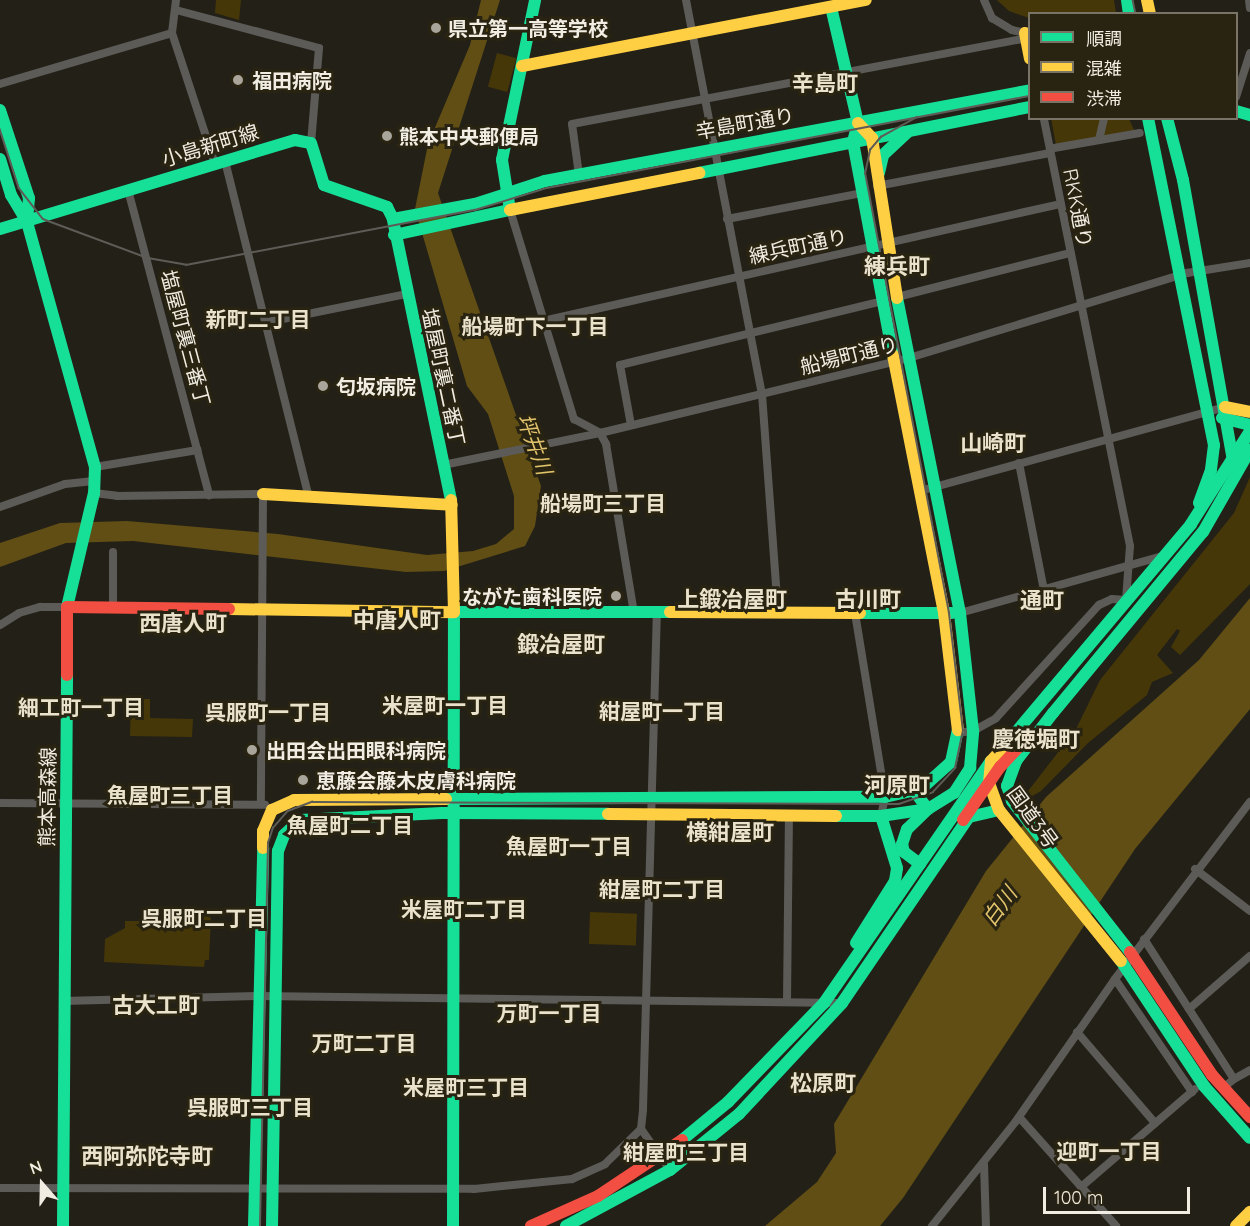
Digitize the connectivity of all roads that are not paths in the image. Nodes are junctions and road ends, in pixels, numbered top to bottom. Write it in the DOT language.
graph roads {
  1 [pos="176,0"];
  2 [pos="535,0"];
  3 [pos="686,0"];
  4 [pos="866,0"];
  5 [pos="984,0"];
  6 [pos="1249,0"];
  7 [pos="831,7"];
  8 [pos="1250,8"];
  9 [pos="176,10"];
  10 [pos="172,33"];
  11 [pos="693,34"];
  12 [pos="1025,35"];
  13 [pos="1250,52"];
  14 [pos="1028,53"];
  15 [pos="522,66"];
  16 [pos="846,71"];
  17 [pos="0,84"];
  18 [pos="1028,90"];
  19 [pos="1238,91"];
  20 [pos="704,98"];
  21 [pos="1028,107"];
  22 [pos="0,110"];
  23 [pos="1044,120"];
  24 [pos="1104,120"];
  25 [pos="1148,120"];
  26 [pos="1168,120"];
  27 [pos="858,123"];
  28 [pos="919,127"];
  29 [pos="1140,133"];
  30 [pos="872,138"];
  31 [pos="1099,140"];
  32 [pos="853,142"];
  33 [pos="311,143"];
  34 [pos="713,148"];
  35 [pos="1052,150"];
  36 [pos="0,159"];
  37 [pos="220,162"];
  38 [pos="716,168"];
  39 [pos="579,175"];
  40 [pos="877,186"];
  41 [pos="128,190"];
  42 [pos="505,194"];
  43 [pos="862,194"];
  44 [pos="1060,204"];
  45 [pos="510,210"];
  46 [pos="393,219"];
  47 [pos="727,219"];
  48 [pos="27,222"];
  49 [pos="0,229"];
  50 [pos="394,235"];
  51 [pos="886,244"];
  52 [pos="871,247"];
  53 [pos="1070,253"];
  54 [pos="1250,263"];
  55 [pos="1197,271"];
  56 [pos="738,275"];
  57 [pos="1173,277"];
  58 [pos="407,294"];
  59 [pos="897,297"];
  60 [pos="882,301"];
  61 [pos="1079,304"];
  62 [pos="543,321"];
  63 [pos="268,322"];
  64 [pos="750,333"];
  65 [pos="909,358"];
  66 [pos="893,361"];
  67 [pos="762,394"];
  68 [pos="1226,407"];
  69 [pos="1207,411"];
  70 [pos="1250,412"];
  71 [pos="1227,421"];
  72 [pos="1250,424"];
  73 [pos="631,425"];
  74 [pos="1250,431"];
  75 [pos="600,433"];
  76 [pos="1107,439"];
  77 [pos="198,450"];
  78 [pos="1250,450"];
  79 [pos="1232,454"];
  80 [pos="1019,464"];
  81 [pos="442,465"];
  82 [pos="94,467"];
  83 [pos="1234,477"];
  84 [pos="94,487"];
  85 [pos="935,487"];
  86 [pos="920,491"];
  87 [pos="263,494"];
  88 [pos="209,495"];
  89 [pos="309,497"];
  90 [pos="452,505"];
  91 [pos="0,507"];
  92 [pos="1191,524"];
  93 [pos="113,552"];
  94 [pos="1163,556"];
  95 [pos="1125,567"];
  96 [pos="1044,590"];
  97 [pos="1126,600"];
  98 [pos="67,608"];
  99 [pos="113,608"];
  100 [pos="261,610"];
  101 [pos="454,612"];
  102 [pos="778,613"];
  103 [pos="855,613"];
  104 [pos="944,613"];
  105 [pos="960,613"];
  106 [pos="634,614"];
  107 [pos="657,614"];
  108 [pos="0,625"];
  109 [pos="1053,713"];
  110 [pos="973,731"];
  111 [pos="958,733"];
  112 [pos="992,760"];
  113 [pos="990,789"];
  114 [pos="915,792"];
  115 [pos="453,797"];
  116 [pos="885,797"];
  117 [pos="1009,799"];
  118 [pos="976,800"];
  119 [pos="653,801"];
  120 [pos="67,802"];
  121 [pos="261,802"];
  122 [pos="1250,802"];
  123 [pos="0,803"];
  124 [pos="928,809"];
  125 [pos="272,810"];
  126 [pos="999,810"];
  127 [pos="454,813"];
  128 [pos="653,816"];
  129 [pos="789,816"];
  130 [pos="881,816"];
  131 [pos="946,822"];
  132 [pos="958,830"];
  133 [pos="920,864"];
  134 [pos="1196,869"];
  135 [pos="1250,911"];
  136 [pos="1144,939"];
  137 [pos="1118,946"];
  138 [pos="1250,956"];
  139 [pos="1129,960"];
  140 [pos="1115,978"];
  141 [pos="840,980"];
  142 [pos="257,996"];
  143 [pos="274,997"];
  144 [pos="647,1000"];
  145 [pos="63,1001"];
  146 [pos="452,1001"];
  147 [pos="787,1002"];
  148 [pos="824,1003"];
  149 [pos="842,1003"];
  150 [pos="1189,1009"];
  151 [pos="1077,1032"];
  152 [pos="1250,1070"];
  153 [pos="1234,1079"];
  154 [pos="1202,1083"];
  155 [pos="1223,1088"];
  156 [pos="1192,1092"];
  157 [pos="1019,1117"];
  158 [pos="1250,1117"];
  159 [pos="1155,1123"];
  160 [pos="641,1129"];
  161 [pos="1250,1138"];
  162 [pos="662,1156"];
  163 [pos="984,1164"];
  164 [pos="670,1170"];
  165 [pos="63,1187"];
  166 [pos="1081,1187"];
  167 [pos="0,1188"];
  168 [pos="273,1189"];
  169 [pos="453,1189"];
  170 [pos="254,1190"];
  171 [pos="1250,1212"];
  172 [pos="987,1222"];
  173 [pos="63,1226"];
  174 [pos="254,1226"];
  175 [pos="272,1226"];
  176 [pos="453,1226"];
  177 [pos="531,1226"];
  178 [pos="566,1226"];
  179 [pos="932,1226"];
  180 [pos="994,1226"];
  181 [pos="1116,1226"];
  182 [pos="1236,1226"];
  1 -- 9 [label="street"];
  2 -- 15 [label="main road"];
  3 -- 11 [label="street"];
  4 -- 7 [label="main road"];
  5 -- 12 [label="street"];
  6 -- 8 [label="street"];
  7 -- 11 [label="main road"];
  7 -- 16 [label="main road"];
  9 -- 10 [label="street"];
  9 -- 33 [label="street"];
  10 -- 17 [label="street"];
  10 -- 37 [label="street"];
  11 -- 15 [label="main road"];
  11 -- 20 [label="street"];
  12 -- 14 [label="main road"];
  12 -- 16 [label="street"];
  13 -- 19 [label="street"];
  15 -- 42 [label="main road"];
  16 -- 20 [label="street"];
  16 -- 27 [label="main road"];
  18 -- 27 [label="main road, 辛島町通り"];
  20 -- 34 [label="street"];
  20 -- 39 [label="street"];
  21 -- 28 [label="main road, 辛島町通り"];
  22 -- 48 [label="main road"];
  23 -- 35 [label="street, RKK通り"];
  24 -- 31 [label="street"];
  25 -- 57 [label="main road"];
  26 -- 55 [label="main road"];
  27 -- 30 [label="main road"];
  27 -- 32 [label="main road"];
  27 -- 34 [label="main road, 辛島町通り"];
  28 -- 30 [label="main road, 辛島町通り"];
  28 -- 40 [label="main road"];
  29 -- 31 [label="street"];
  30 -- 32 [label="main road, 辛島町通り"];
  30 -- 40 [label="main road"];
  31 -- 35 [label="street"];
  32 -- 38 [label="main road, 辛島町通り"];
  32 -- 43 [label="main road"];
  33 -- 37 [label="main road, 小島新町線"];
  33 -- 46 [label="main road"];
  34 -- 38 [label="street"];
  34 -- 39 [label="main road, 辛島町通り"];
  35 -- 40 [label="street"];
  35 -- 44 [label="street, RKK通り"];
  36 -- 48 [label="main road"];
  37 -- 41 [label="main road, 小島新町線"];
  37 -- 63 [label="street"];
  38 -- 45 [label="main road, 辛島町通り"];
  38 -- 47 [label="street"];
  39 -- 42 [label="main road, 辛島町通り"];
  40 -- 51 [label="main road"];
  41 -- 48 [label="main road, 小島新町線"];
  41 -- 77 [label="street, 塩屋町裏三番丁"];
  42 -- 45 [label="main road"];
  42 -- 46 [label="main road"];
  43 -- 47 [label="street"];
  43 -- 52 [label="main road"];
  44 -- 51 [label="street, 練兵町通り"];
  44 -- 53 [label="street, RKK通り"];
  45 -- 50 [label="main road"];
  45 -- 62 [label="street"];
  46 -- 50 [label="main road, 塩屋町裏二番丁"];
  47 -- 56 [label="street"];
  48 -- 49 [label="main road, 小島新町線"];
  48 -- 82 [label="main road, 熊本高森線"];
  50 -- 58 [label="main road, 塩屋町裏二番丁"];
  51 -- 52 [label="street, 練兵町通り"];
  51 -- 59 [label="main road"];
  52 -- 56 [label="street, 練兵町通り"];
  52 -- 60 [label="main road"];
  53 -- 59 [label="street"];
  53 -- 61 [label="street, RKK通り"];
  54 -- 55 [label="street, 船場町通り"];
  55 -- 57 [label="street, 船場町通り"];
  55 -- 68 [label="main road"];
  56 -- 62 [label="street, 練兵町通り"];
  56 -- 64 [label="street"];
  57 -- 61 [label="street, 船場町通り"];
  57 -- 69 [label="main road"];
  58 -- 63 [label="street"];
  58 -- 81 [label="main road, 塩屋町裏二番丁"];
  59 -- 65 [label="main road"];
  60 -- 64 [label="street"];
  60 -- 66 [label="main road"];
  61 -- 65 [label="street, 船場町通り"];
  61 -- 76 [label="street, RKK通り"];
  62 -- 75 [label="street"];
  63 -- 89 [label="street"];
  64 -- 67 [label="street"];
  64 -- 73 [label="street"];
  65 -- 66 [label="street, 船場町通り"];
  65 -- 85 [label="main road"];
  66 -- 67 [label="street, 船場町通り"];
  66 -- 86 [label="main road"];
  67 -- 73 [label="street, 船場町通り"];
  67 -- 102 [label="street"];
  68 -- 69 [label="street"];
  68 -- 70 [label="main road"];
  68 -- 71 [label="main road"];
  69 -- 71 [label="main road"];
  69 -- 76 [label="street"];
  69 -- 92 [label="main road"];
  71 -- 72 [label="main road"];
  71 -- 79 [label="main road"];
  73 -- 75 [label="street, 船場町通り"];
  74 -- 79 [label="main road"];
  75 -- 81 [label="street, 船場町通り"];
  75 -- 106 [label="street"];
  76 -- 80 [label="street"];
  76 -- 95 [label="street, RKK通り"];
  77 -- 82 [label="street"];
  77 -- 88 [label="street, 塩屋町裏三番丁"];
  78 -- 83 [label="main road, 国道3号"];
  79 -- 83 [label="main road"];
  79 -- 92 [label="main road"];
  80 -- 85 [label="street"];
  80 -- 96 [label="street"];
  81 -- 90 [label="main road, 塩屋町裏二番丁"];
  82 -- 84 [label="main road, 熊本高森線"];
  83 -- 109 [label="main road, 国道3号"];
  84 -- 88 [label="street"];
  84 -- 91 [label="street"];
  84 -- 98 [label="main road, 熊本高森線"];
  85 -- 86 [label="street"];
  85 -- 105 [label="main road"];
  86 -- 104 [label="main road"];
  87 -- 88 [label="street"];
  87 -- 89 [label="main road"];
  87 -- 100 [label="street"];
  89 -- 90 [label="main road"];
  90 -- 101 [label="main road, 塩屋町裏二番丁"];
  92 -- 94 [label="main road"];
  93 -- 99 [label="street"];
  94 -- 95 [label="street"];
  94 -- 97 [label="main road"];
  95 -- 96 [label="street"];
  95 -- 97 [label="street, RKK通り"];
  96 -- 105 [label="street"];
  97 -- 110 [label="street"];
  97 -- 112 [label="main road"];
  98 -- 99 [label="main road"];
  98 -- 108 [label="street"];
  98 -- 120 [label="main road, 熊本高森線"];
  99 -- 100 [label="main road"];
  100 -- 101 [label="main road"];
  100 -- 121 [label="street"];
  101 -- 106 [label="main road"];
  101 -- 115 [label="main road"];
  102 -- 103 [label="main road"];
  102 -- 107 [label="main road"];
  103 -- 104 [label="main road"];
  103 -- 116 [label="street"];
  104 -- 105 [label="main road"];
  104 -- 111 [label="main road"];
  105 -- 110 [label="main road"];
  106 -- 107 [label="main road"];
  107 -- 119 [label="street"];
  109 -- 113 [label="main road"];
  109 -- 117 [label="main road, 国道3号"];
  110 -- 111 [label="street"];
  110 -- 124 [label="main road"];
  111 -- 114 [label="main road"];
  112 -- 113 [label="main road, 国道3号"];
  112 -- 131 [label="main road"];
  113 -- 117 [label="main road"];
  113 -- 118 [label="main road"];
  113 -- 126 [label="main road, 国道3号"];
  114 -- 116 [label="main road"];
  114 -- 124 [label="main road"];
  115 -- 119 [label="main road"];
  115 -- 125 [label="main road"];
  115 -- 127 [label="main road"];
  116 -- 119 [label="main road"];
  116 -- 130 [label="street"];
  117 -- 137 [label="main road, 国道3号"];
  118 -- 131 [label="main road"];
  118 -- 132 [label="main road"];
  119 -- 128 [label="street"];
  120 -- 121 [label="street"];
  120 -- 123 [label="street"];
  120 -- 145 [label="main road, 熊本高森線"];
  121 -- 125 [label="street"];
  122 -- 134 [label="street"];
  124 -- 130 [label="main road"];
  124 -- 133 [label="main road"];
  125 -- 142 [label="main road"];
  126 -- 132 [label="main road"];
  126 -- 137 [label="main road, 国道3号"];
  127 -- 128 [label="main road"];
  127 -- 143 [label="main road"];
  127 -- 146 [label="main road"];
  128 -- 129 [label="main road"];
  128 -- 144 [label="street"];
  129 -- 130 [label="main road"];
  129 -- 147 [label="street"];
  130 -- 141 [label="main road"];
  131 -- 133 [label="main road"];
  132 -- 149 [label="main road"];
  133 -- 141 [label="main road"];
  134 -- 135 [label="street"];
  134 -- 136 [label="street"];
  136 -- 139 [label="street"];
  136 -- 150 [label="street"];
  137 -- 139 [label="main road, 国道3号"];
  138 -- 150 [label="street"];
  139 -- 140 [label="street"];
  139 -- 154 [label="main road, 国道3号"];
  139 -- 155 [label="main road, 国道3号"];
  140 -- 151 [label="street"];
  140 -- 156 [label="street"];
  141 -- 148 [label="main road"];
  142 -- 143 [label="street"];
  142 -- 145 [label="street"];
  142 -- 170 [label="main road"];
  143 -- 146 [label="street"];
  143 -- 168 [label="main road"];
  144 -- 146 [label="street"];
  144 -- 147 [label="street"];
  144 -- 160 [label="street"];
  145 -- 165 [label="main road, 熊本高森線"];
  146 -- 169 [label="main road"];
  147 -- 148 [label="street"];
  148 -- 149 [label="street"];
  148 -- 162 [label="main road"];
  149 -- 164 [label="main road"];
  150 -- 153 [label="street"];
  151 -- 157 [label="street"];
  151 -- 159 [label="street"];
  152 -- 153 [label="street"];
  153 -- 155 [label="street"];
  154 -- 156 [label="street"];
  154 -- 161 [label="main road, 国道3号"];
  155 -- 158 [label="main road, 国道3号"];
  156 -- 159 [label="street"];
  157 -- 163 [label="street"];
  157 -- 166 [label="street"];
  159 -- 166 [label="street"];
  160 -- 162 [label="street"];
  160 -- 169 [label="street"];
  162 -- 164 [label="street"];
  162 -- 177 [label="main road"];
  163 -- 172 [label="street"];
  163 -- 179 [label="street"];
  164 -- 178 [label="main road"];
  165 -- 167 [label="street"];
  165 -- 170 [label="street"];
  165 -- 173 [label="main road, 熊本高森線"];
  166 -- 181 [label="street"];
  168 -- 169 [label="street"];
  168 -- 170 [label="street"];
  168 -- 175 [label="main road"];
  169 -- 176 [label="main road"];
  170 -- 174 [label="main road"];
  171 -- 182 [label="main road"];
  172 -- 180 [label="street"];
}
